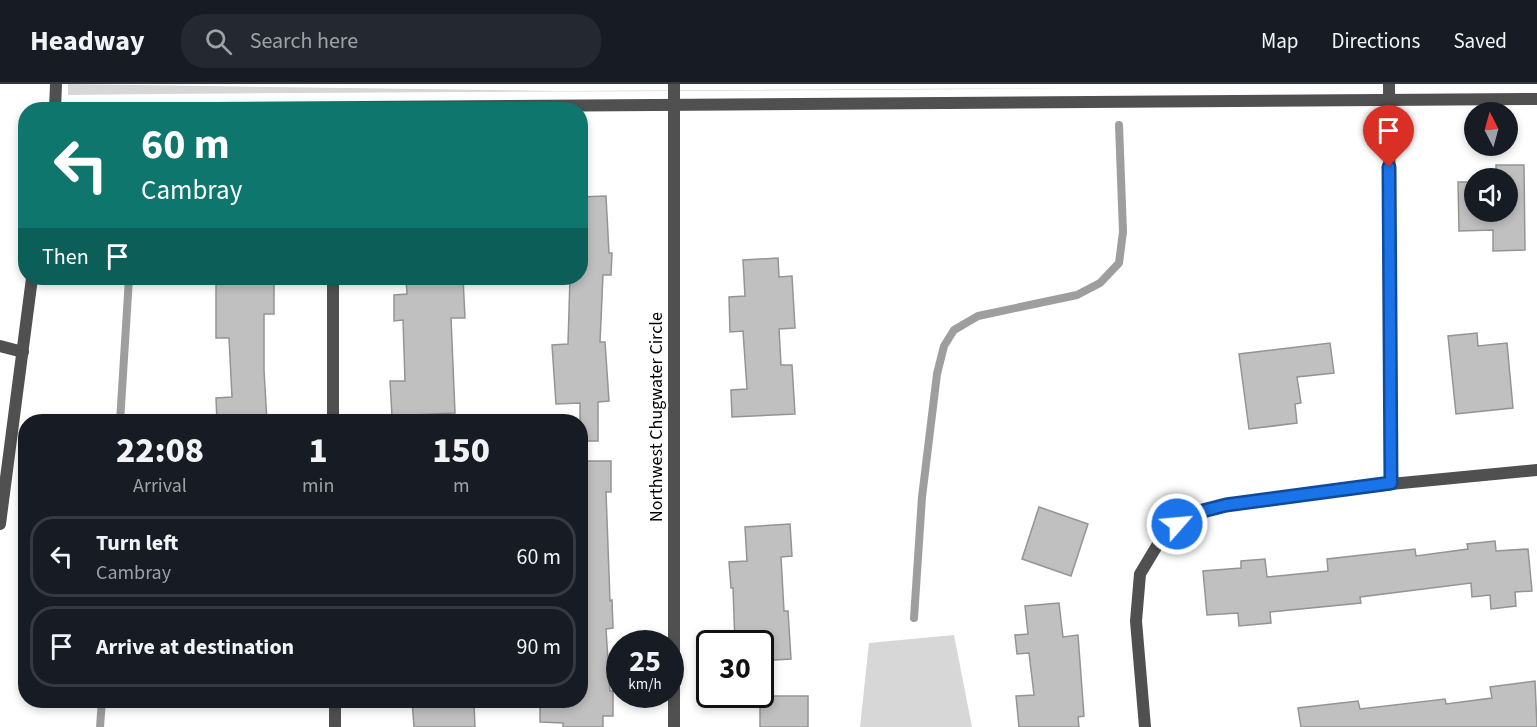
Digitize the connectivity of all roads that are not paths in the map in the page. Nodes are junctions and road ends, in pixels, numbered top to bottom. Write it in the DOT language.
graph roads {
  1 [pos="56,84"];
  2 [pos="674,84"];
  3 [pos="1389,84"];
  4 [pos="1389,99"];
  5 [pos="1537,99"];
  6 [pos="55,102"];
  7 [pos="674,106"];
  8 [pos="588,107"];
  9 [pos="32,285"];
  10 [pos="333,285"];
  11 [pos="0,345"];
  12 [pos="22,352"];
  13 [pos="333,414"];
  14 [pos="1537,470"];
  15 [pos="3,473"];
  16 [pos="1391,483"];
  17 [pos="0,524"];
  18 [pos="334,708"];
  19 [pos="335,727"];
  20 [pos="674,727"];
  21 [pos="1145,727"];
  1 -- 6 [label="street"];
  2 -- 7 [label="street, Northwest Chugwater Circle"];
  3 -- 4 [label="street"];
  4 -- 5 [label="street"];
  4 -- 7 [label="street"];
  4 -- 16 [label="street"];
  7 -- 8 [label="street"];
  7 -- 20 [label="street, Northwest Chugwater Circle"];
  9 -- 12 [label="street"];
  10 -- 13 [label="street"];
  11 -- 12 [label="street"];
  12 -- 15 [label="street"];
  14 -- 16 [label="street"];
  15 -- 17 [label="street"];
  16 -- 21 [label="street"];
  18 -- 19 [label="street"];
}
